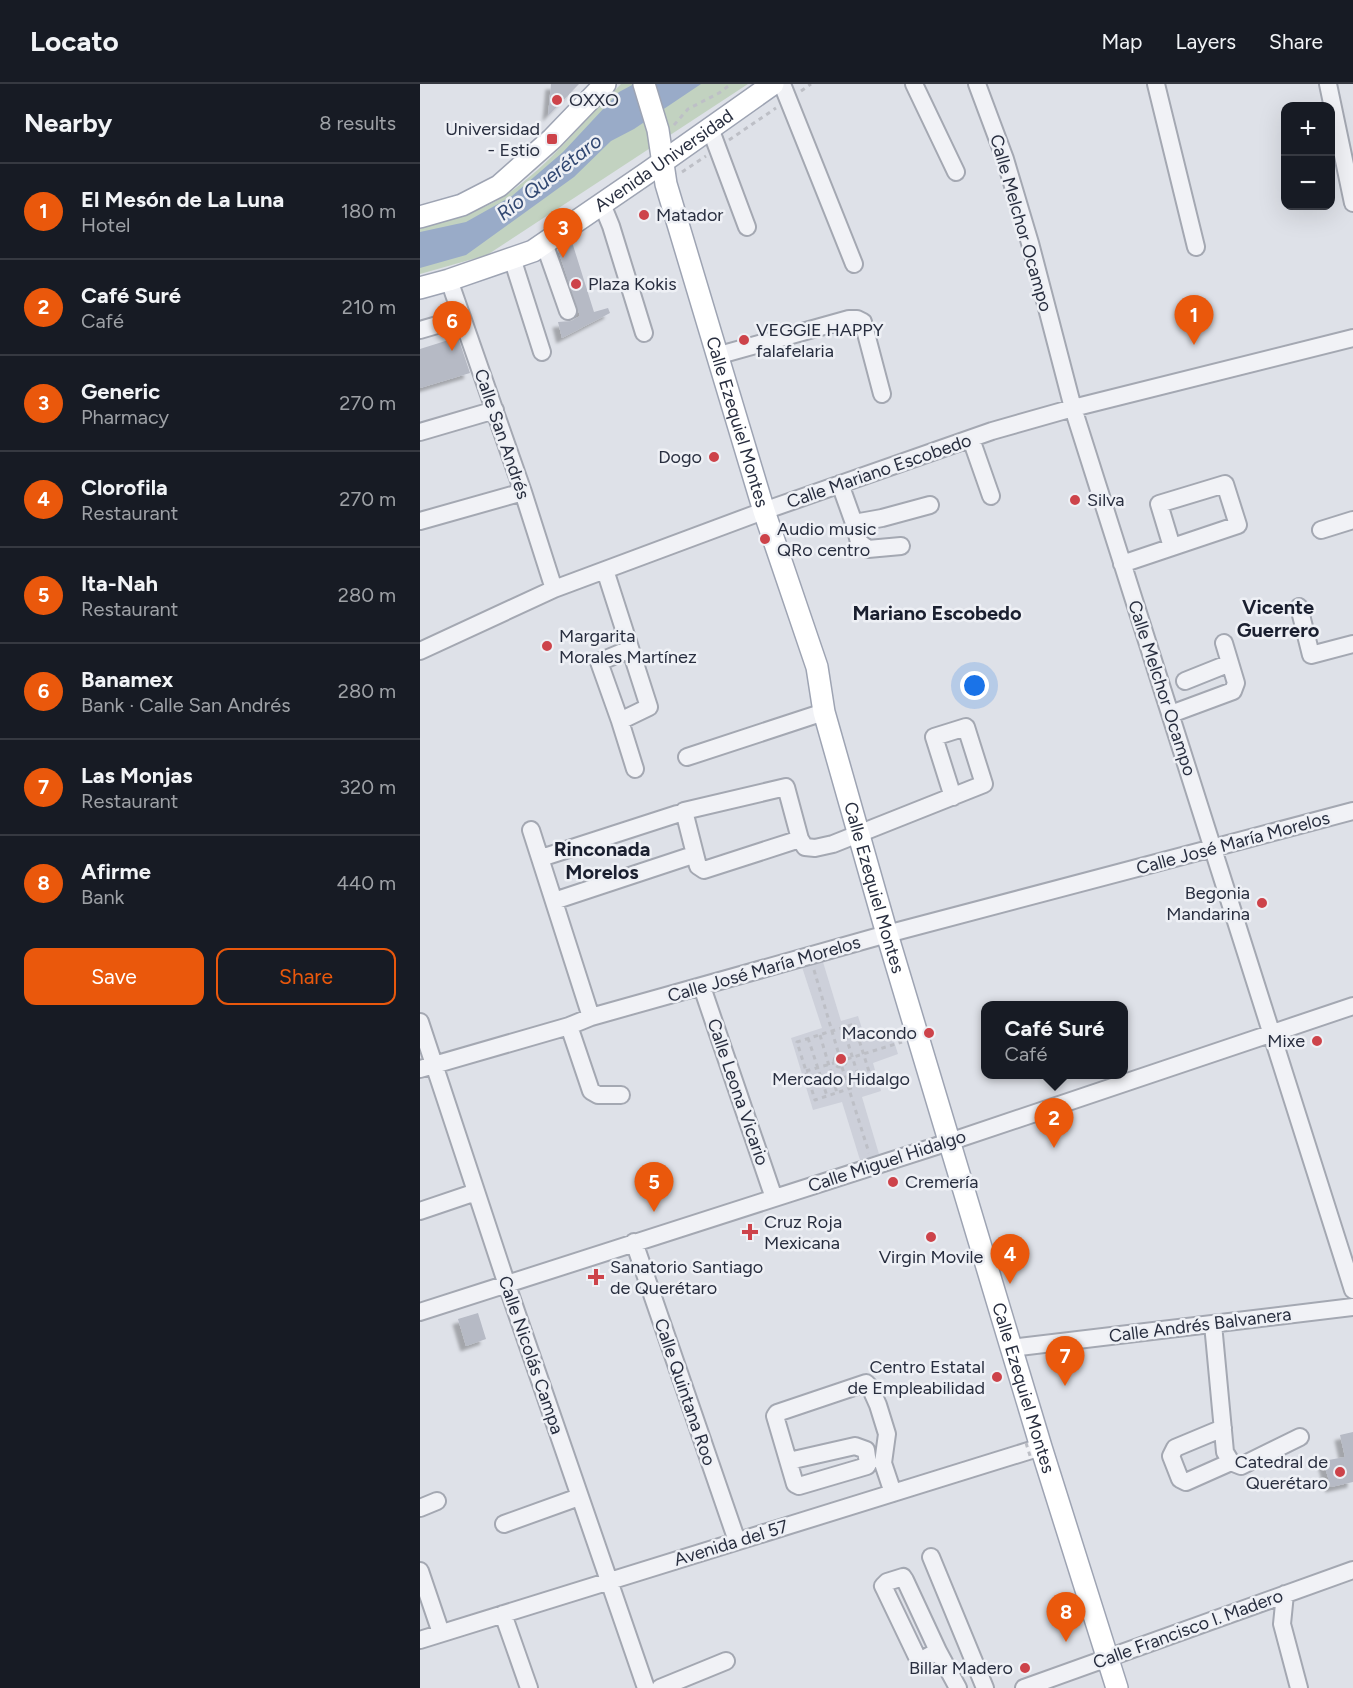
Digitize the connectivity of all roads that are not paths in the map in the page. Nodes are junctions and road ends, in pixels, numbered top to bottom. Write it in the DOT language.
graph roads {
  1 [pos="605,84"];
  2 [pos="644,84"];
  3 [pos="773,84"];
  4 [pos="914,84"];
  5 [pos="977,84"];
  6 [pos="1156,84"];
  7 [pos="1328,84"];
  8 [pos="785,92"];
  9 [pos="710,128"];
  10 [pos="668,158"];
  11 [pos="956,172"];
  12 [pos="1353,203"];
  13 [pos="602,204"];
  14 [pos="420,217"];
  15 [pos="747,227"];
  16 [pos="544,243"];
  17 [pos="1196,247"];
  18 [pos="512,258"];
  19 [pos="854,264"];
  20 [pos="448,280"];
  21 [pos="420,288"];
  22 [pos="568,311"];
  23 [pos="461,318"];
  24 [pos="420,330"];
  25 [pos="644,333"];
  26 [pos="1353,338"];
  27 [pos="542,352"];
  28 [pos="717,356"];
  29 [pos="882,394"];
  30 [pos="1073,408"];
  31 [pos="495,410"];
  32 [pos="420,432"];
  33 [pos="971,439"];
  34 [pos="840,484"];
  35 [pos="523,492"];
  36 [pos="991,496"];
  37 [pos="930,504"];
  38 [pos="764,511"];
  39 [pos="1353,520"];
  40 [pos="420,521"];
  41 [pos="854,523"];
  42 [pos="1321,530"];
  43 [pos="901,546"];
  44 [pos="1172,547"];
  45 [pos="1122,564"];
  46 [pos="605,570"];
  47 [pos="554,589"];
  48 [pos="1299,607"];
  49 [pos="1224,643"];
  50 [pos="1353,644"];
  51 [pos="630,650"];
  52 [pos="420,651"];
  53 [pos="1230,663"];
  54 [pos="1185,681"];
  55 [pos="824,712"];
  56 [pos="1171,714"];
  57 [pos="620,721"];
  58 [pos="687,757"];
  59 [pos="635,769"];
  60 [pos="953,797"];
  61 [pos="1353,811"];
  62 [pos="677,814"];
  63 [pos="531,830"];
  64 [pos="859,833"];
  65 [pos="800,839"];
  66 [pos="1213,848"];
  67 [pos="687,857"];
  68 [pos="541,858"];
  69 [pos="554,901"];
  70 [pos="887,934"];
  71 [pos="702,987"];
  72 [pos="1353,1006"];
  73 [pos="591,1017"];
  74 [pos="420,1022"];
  75 [pos="569,1026"];
  76 [pos="1271,1034"];
  77 [pos="428,1067"];
  78 [pos="621,1095"];
  79 [pos="949,1142"];
  80 [pos="476,1192"];
  81 [pos="774,1197"];
  82 [pos="420,1211"];
  83 [pos="634,1242"];
  84 [pos="507,1284"];
  85 [pos="1353,1290"];
  86 [pos="1353,1307"];
  87 [pos="420,1312"];
  88 [pos="1213,1324"];
  89 [pos="1011,1348"];
  90 [pos="1223,1428"];
  91 [pos="1300,1437"];
  92 [pos="1033,1450"];
  93 [pos="868,1456"];
  94 [pos="789,1461"];
  95 [pos="1231,1462"];
  96 [pos="883,1463"];
  97 [pos="893,1493"];
  98 [pos="579,1497"];
  99 [pos="437,1502"];
  100 [pos="420,1509"];
  101 [pos="504,1524"];
  102 [pos="737,1541"];
  103 [pos="931,1557"];
  104 [pos="1353,1569"];
  105 [pos="420,1571"];
  106 [pos="608,1581"];
  107 [pos="1285,1594"];
  108 [pos="1258,1603"];
  109 [pos="503,1614"];
  110 [pos="1282,1624"];
  111 [pos="441,1633"];
  112 [pos="420,1640"];
  113 [pos="938,1652"];
  114 [pos="1108,1658"];
  115 [pos="726,1661"];
  116 [pos="529,1688"];
  117 [pos="646,1688"];
  118 [pos="660,1688"];
  119 [pos="958,1688"];
  120 [pos="985,1688"];
  121 [pos="1024,1688"];
  122 [pos="1117,1688"];
  123 [pos="1299,1688"];
  1 -- 14 [label="main road"];
  2 -- 10 [label="main road, Calle Ezequiel Montes"];
  3 -- 9 [label="main road, Avenida Universidad"];
  4 -- 11 [label="street"];
  5 -- 30 [label="street, Calle Melchor Ocampo"];
  6 -- 17 [label="street"];
  7 -- 12 [label="street"];
  8 -- 19 [label="street"];
  9 -- 10 [label="main road, Avenida Universidad"];
  9 -- 15 [label="street"];
  10 -- 13 [label="main road, Avenida Universidad"];
  10 -- 28 [label="main road, Calle Ezequiel Montes"];
  13 -- 16 [label="main road, Avenida Universidad"];
  13 -- 25 [label="street"];
  16 -- 18 [label="main road, Avenida Universidad"];
  16 -- 22 [label="street"];
  18 -- 20 [label="main road, Avenida Universidad"];
  18 -- 27 [label="street"];
  20 -- 21 [label="main road, Avenida Universidad"];
  20 -- 23 [label="street, Calle San Andrés"];
  23 -- 24 [label="street"];
  23 -- 31 [label="street, Calle San Andrés"];
  26 -- 30 [label="street, Calle Mariano Escobedo"];
  28 -- 29 [label="street"];
  28 -- 38 [label="main road, Calle Ezequiel Montes"];
  30 -- 33 [label="street, Calle Mariano Escobedo"];
  30 -- 45 [label="street, Calle Melchor Ocampo"];
  31 -- 32 [label="street"];
  31 -- 35 [label="street, Calle San Andrés"];
  33 -- 34 [label="street, Calle Mariano Escobedo"];
  33 -- 36 [label="street"];
  34 -- 38 [label="street, Calle Mariano Escobedo"];
  34 -- 41 [label="street"];
  35 -- 40 [label="street"];
  35 -- 47 [label="street, Calle San Andrés"];
  37 -- 41 [label="street"];
  38 -- 46 [label="street, Calle Mariano Escobedo"];
  38 -- 55 [label="main road, Calle Ezequiel Montes"];
  39 -- 42 [label="street"];
  41 -- 43 [label="street"];
  44 -- 44 [label="street"];
  44 -- 45 [label="street"];
  45 -- 56 [label="street, Calle Melchor Ocampo"];
  46 -- 47 [label="street, Calle Mariano Escobedo"];
  46 -- 51 [label="street"];
  47 -- 52 [label="street, Calle Mariano Escobedo"];
  48 -- 50 [label="street"];
  49 -- 53 [label="street"];
  51 -- 57 [label="street"];
  51 -- 57 [label="street"];
  53 -- 54 [label="street"];
  53 -- 56 [label="street"];
  55 -- 58 [label="street"];
  55 -- 64 [label="main road, Calle Ezequiel Montes"];
  56 -- 66 [label="street, Calle Melchor Ocampo"];
  57 -- 59 [label="street"];
  60 -- 64 [label="street"];
  61 -- 66 [label="street, Calle José María Morelos"];
  62 -- 68 [label="street"];
  63 -- 68 [label="street"];
  64 -- 65 [label="street"];
  64 -- 70 [label="main road, Calle Ezequiel Montes"];
  65 -- 65 [label="street"];
  66 -- 70 [label="street, Calle José María Morelos"];
  66 -- 76 [label="street, Calle Melchor Ocampo"];
  67 -- 69 [label="street"];
  68 -- 69 [label="street"];
  69 -- 73 [label="street"];
  70 -- 71 [label="street, Calle José María Morelos"];
  70 -- 79 [label="main road, Calle Ezequiel Montes"];
  71 -- 73 [label="street, Calle José María Morelos"];
  71 -- 81 [label="street, Calle Leona Vicario"];
  72 -- 76 [label="street, Calle Miguel Hidalgo"];
  73 -- 75 [label="street, Calle José María Morelos"];
  74 -- 77 [label="street, Calle Nicolás Campa"];
  75 -- 77 [label="street, Calle José María Morelos"];
  75 -- 78 [label="street"];
  76 -- 79 [label="street, Calle Miguel Hidalgo"];
  76 -- 85 [label="street, Calle Melchor Ocampo"];
  77 -- 80 [label="street, Calle Nicolás Campa"];
  79 -- 81 [label="street, Calle Miguel Hidalgo"];
  79 -- 89 [label="main road, Calle Ezequiel Montes"];
  80 -- 82 [label="street"];
  80 -- 84 [label="street, Calle Nicolás Campa"];
  81 -- 83 [label="street, Calle Miguel Hidalgo"];
  83 -- 84 [label="street, Calle Miguel Hidalgo"];
  83 -- 102 [label="street, Calle Quintana Roo"];
  84 -- 87 [label="street, Calle Miguel Hidalgo"];
  84 -- 98 [label="street, Calle Nicolás Campa"];
  86 -- 88 [label="street, Calle Andrés Balvanera"];
  88 -- 89 [label="street, Calle Andrés Balvanera"];
  88 -- 90 [label="street"];
  89 -- 92 [label="main road, Calle Ezequiel Montes"];
  90 -- 95 [label="street"];
  90 -- 95 [label="street"];
  91 -- 95 [label="street"];
  92 -- 97 [label="street, Avenida del 57"];
  92 -- 114 [label="main road, Calle Ezequiel Montes"];
  93 -- 94 [label="street"];
  93 -- 94 [label="street"];
  93 -- 96 [label="street"];
  94 -- 96 [label="street"];
  96 -- 97 [label="street"];
  97 -- 102 [label="street, Avenida del 57"];
  98 -- 101 [label="street"];
  98 -- 106 [label="street, Calle Nicolás Campa"];
  99 -- 100 [label="street"];
  102 -- 106 [label="street, Avenida del 57"];
  103 -- 120 [label="street"];
  104 -- 107 [label="street, Calle Francisco I. Madero"];
  105 -- 111 [label="street"];
  106 -- 109 [label="street, Avenida del 57"];
  106 -- 117 [label="street, Calle Nicolás Campa"];
  107 -- 108 [label="street, Calle Francisco I. Madero"];
  107 -- 110 [label="street"];
  108 -- 110 [label="street"];
  108 -- 114 [label="street, Calle Francisco I. Madero"];
  109 -- 111 [label="street, Avenida del 57"];
  109 -- 116 [label="street"];
  110 -- 123 [label="street"];
  111 -- 112 [label="street, Avenida del 57"];
  113 -- 119 [label="street"];
  114 -- 121 [label="street, Calle Francisco I. Madero"];
  114 -- 122 [label="main road, Calle Ezequiel Montes"];
  115 -- 118 [label="street"];
}
